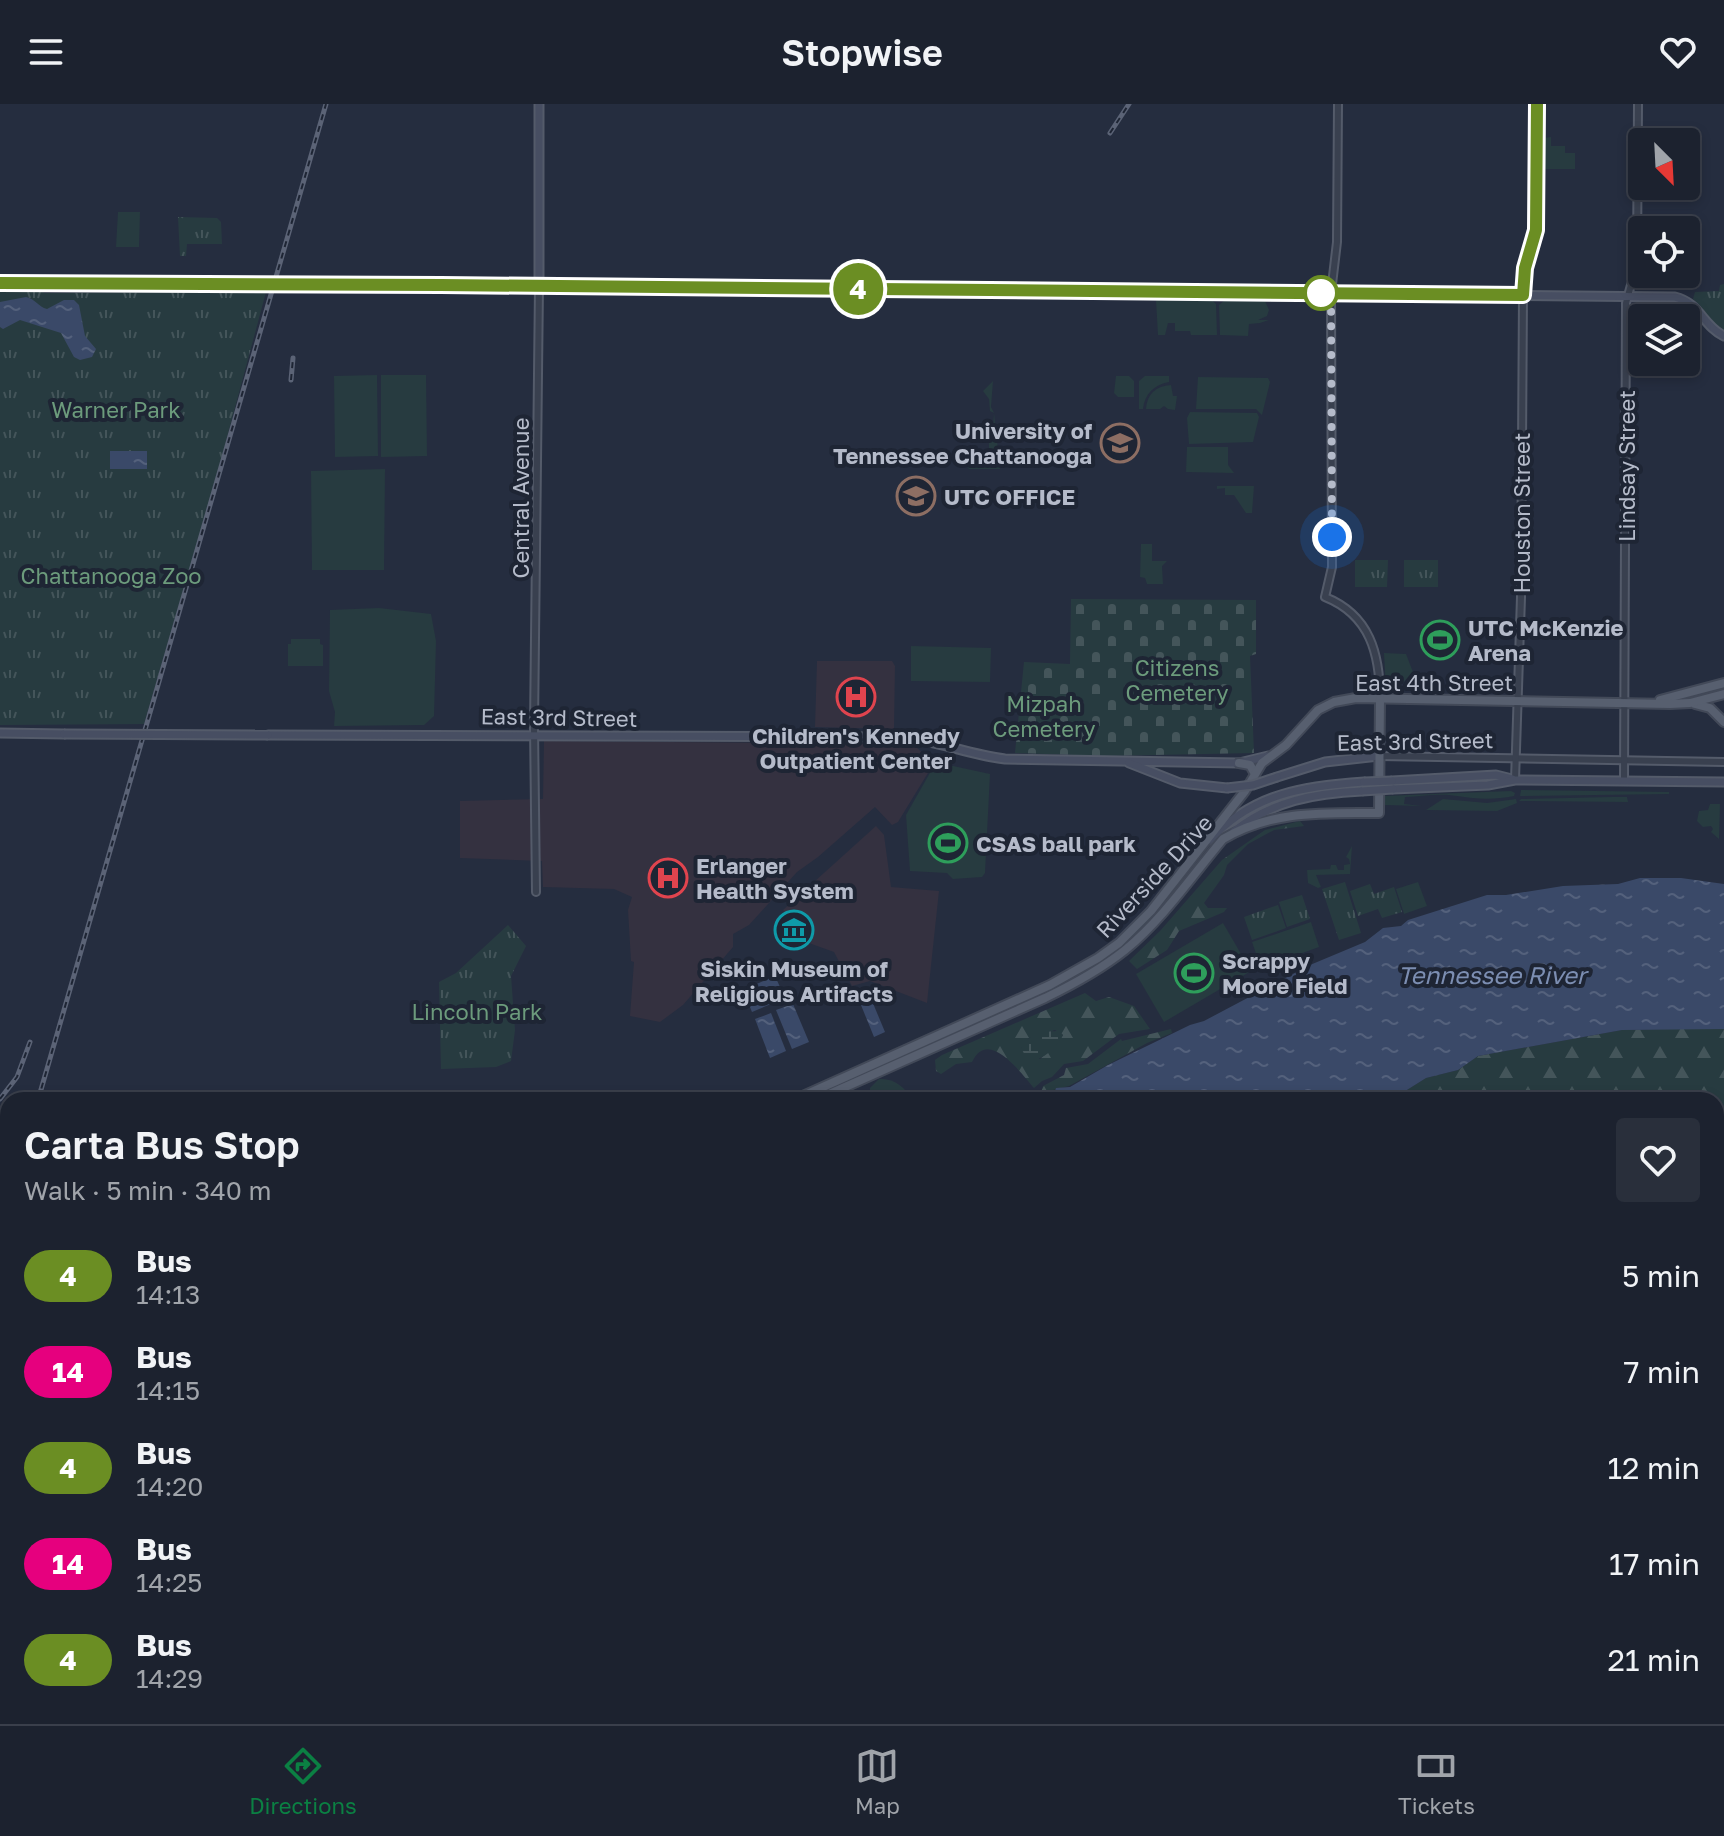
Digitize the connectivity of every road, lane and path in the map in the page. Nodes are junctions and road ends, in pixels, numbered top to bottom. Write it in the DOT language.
graph roads {
  1 [pos="539,104"];
  2 [pos="1338,104"];
  3 [pos="1638,104"];
  4 [pos="0,283"];
  5 [pos="539,286"];
  6 [pos="1331,293"];
  7 [pos="1523,295"];
  8 [pos="1628,296"];
  9 [pos="1724,336"];
  10 [pos="1724,683"];
  11 [pos="1724,694"];
  12 [pos="1380,699"];
  13 [pos="1518,700"];
  14 [pos="1625,702"];
  15 [pos="1651,702"];
  16 [pos="1690,703"];
  17 [pos="1724,722"];
  18 [pos="0,733"];
  19 [pos="534,734"];
  20 [pos="1281,749"];
  21 [pos="1379,756"];
  22 [pos="1517,757"];
  23 [pos="1115,761"];
  24 [pos="1625,761"];
  25 [pos="1724,762"];
  26 [pos="1239,763"];
  27 [pos="1255,774"];
  28 [pos="1515,780"];
  29 [pos="1624,781"];
  30 [pos="1724,782"];
  31 [pos="1392,785"];
  32 [pos="1223,839"];
  33 [pos="1196,857"];
  34 [pos="536,892"];
  35 [pos="873,1070"];
  36 [pos="815,1092"];
  37 [pos="831,1092"];
  1 -- 5 [label="main road, Central Avenue"];
  2 -- 6 [label="street"];
  3 -- 8 [label="street, Lindsay Street"];
  4 -- 5 [label="main road, bridge"];
  5 -- 6 [label="main road"];
  5 -- 19 [label="street, Central Avenue"];
  6 -- 7 [label="main road"];
  6 -- 12 [label="street"];
  7 -- 8 [label="main road"];
  7 -- 13 [label="street, Houston Street"];
  8 -- 9 [label="main road"];
  8 -- 14 [label="street, Lindsay Street"];
  10 -- 15 [label="main road, East 4th Street"];
  11 -- 16 [label="main road, East 4th Street"];
  12 -- 13 [label="main road, East 4th Street"];
  12 -- 20 [label="main road, East 4th Street"];
  12 -- 21 [label="main road"];
  13 -- 14 [label="main road, East 4th Street"];
  13 -- 22 [label="street, Houston Street"];
  14 -- 15 [label="main road, East 4th Street"];
  14 -- 24 [label="street, Lindsay Street"];
  15 -- 16 [label="main road, East 4th Street"];
  16 -- 17 [label="main road"];
  18 -- 19 [label="main road, East 3rd Street, bridge"];
  19 -- 23 [label="main road, East 3rd Street"];
  19 -- 34 [label="street, Central Avenue"];
  20 -- 26 [label="main road, East 4th Street"];
  20 -- 27 [label="main road"];
  21 -- 22 [label="street, East 3rd Street"];
  21 -- 23 [label="main road, East 3rd Street, bridge"];
  21 -- 32 [label="main road"];
  22 -- 24 [label="street, East 3rd Street"];
  22 -- 28 [label="street, Houston Street"];
  23 -- 26 [label="main road, East 3rd Street"];
  24 -- 25 [label="street, East 3rd Street"];
  24 -- 29 [label="street, Lindsay Street"];
  26 -- 27 [label="main road"];
  27 -- 33 [label="main road"];
  28 -- 29 [label="main road, Riverside Drive"];
  28 -- 31 [label="main road, Riverside Drive"];
  29 -- 30 [label="main road, Riverside Drive"];
  31 -- 32 [label="main road, Riverside Drive, bridge"];
  31 -- 33 [label="main road, Riverside Drive, bridge"];
  32 -- 35 [label="main road, Riverside Drive"];
  33 -- 35 [label="main road, Riverside Drive"];
  35 -- 36 [label="main road, Riverside Drive"];
  35 -- 37 [label="main road, Riverside Drive"];
}
